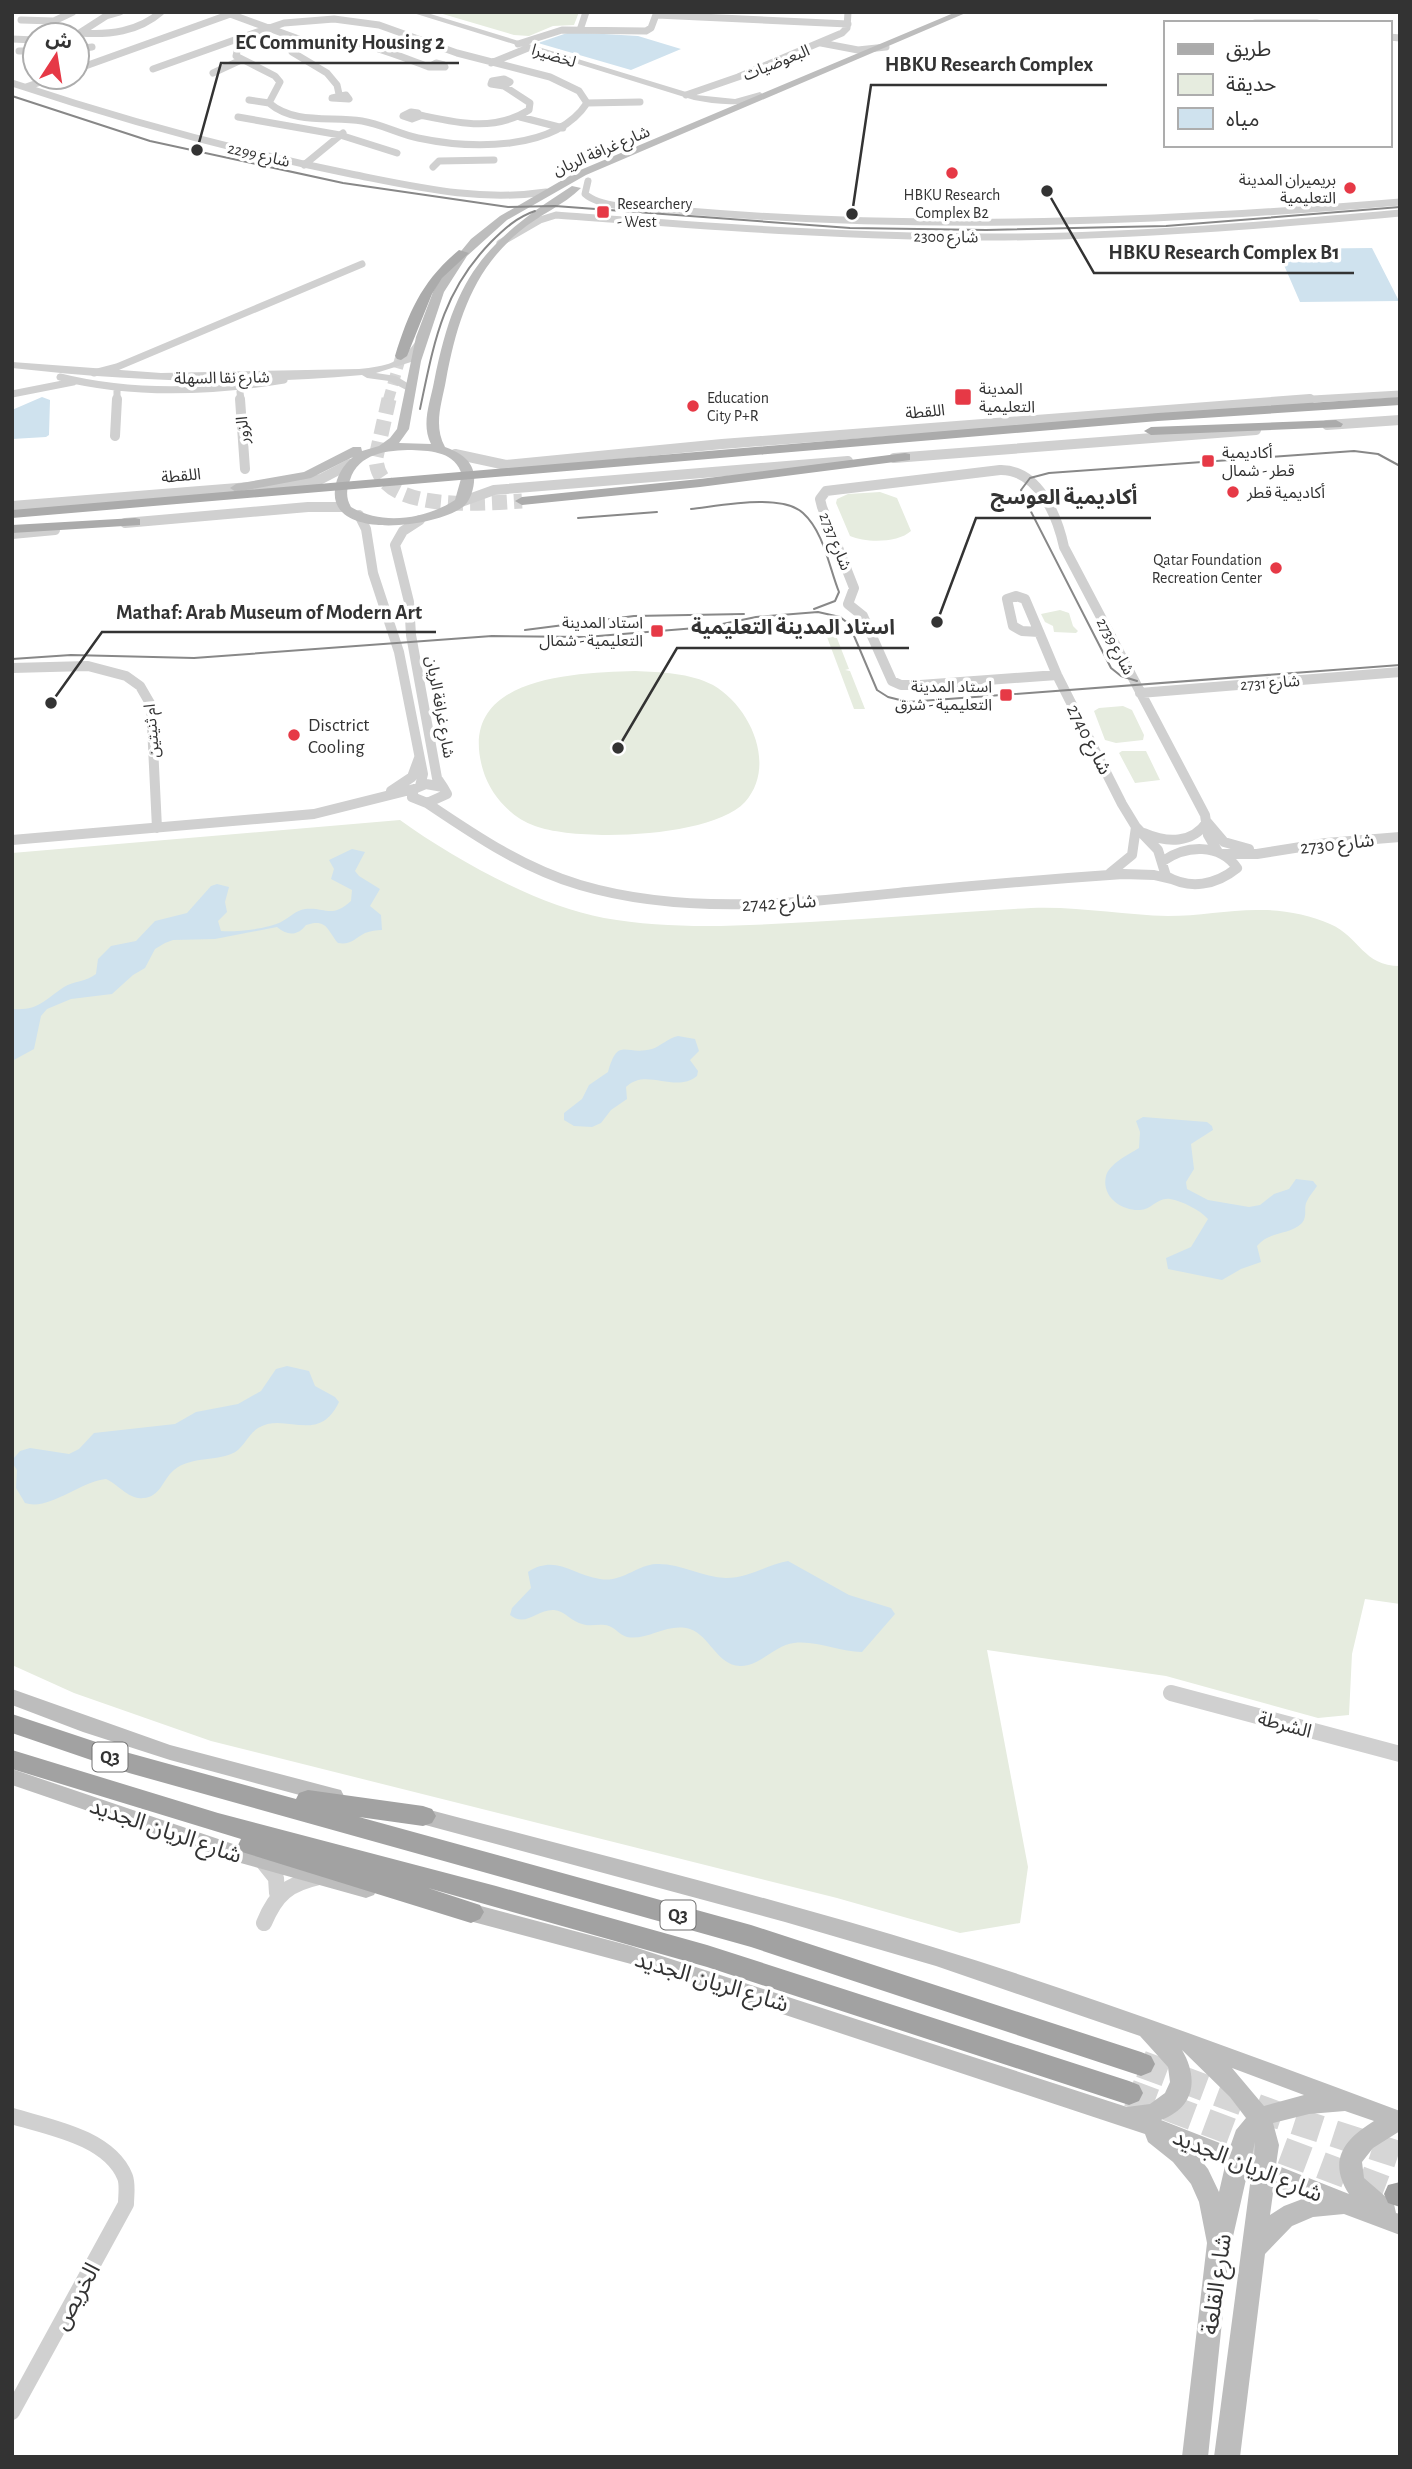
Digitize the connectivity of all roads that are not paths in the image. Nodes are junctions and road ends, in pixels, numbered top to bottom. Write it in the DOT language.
graph roads {
  1 [pos="73,12"];
  2 [pos="99,12"];
  3 [pos="120,12"];
  4 [pos="161,12"];
  5 [pos="414,12"];
  6 [pos="586,12"];
  7 [pos="848,12"];
  8 [pos="964,12"];
  9 [pos="980,12"];
  10 [pos="233,13"];
  11 [pos="109,15"];
  12 [pos="656,16"];
  13 [pos="761,16"];
  14 [pos="12,18"];
  15 [pos="848,24"];
  16 [pos="91,26"];
  17 [pos="265,27"];
  18 [pos="580,30"];
  19 [pos="91,34"];
  20 [pos="240,38"];
  21 [pos="307,42"];
  22 [pos="821,43"];
  23 [pos="886,47"];
  24 [pos="517,48"];
  25 [pos="844,48"];
  26 [pos="531,51"];
  27 [pos="241,60"];
  28 [pos="491,62"];
  29 [pos="91,64"];
  30 [pos="846,64"];
  31 [pos="502,65"];
  32 [pos="430,66"];
  33 [pos="152,69"];
  34 [pos="213,73"];
  35 [pos="796,85"];
  36 [pos="508,86"];
  37 [pos="39,91"];
  38 [pos="339,94"];
  39 [pos="690,96"];
  40 [pos="249,100"];
  41 [pos="639,102"];
  42 [pos="269,103"];
  43 [pos="587,103"];
  44 [pos="732,104"];
  45 [pos="721,112"];
  46 [pos="419,116"];
  47 [pos="238,117"];
  48 [pos="520,117"];
  49 [pos="360,121"];
  50 [pos="563,128"];
  51 [pos="341,135"];
  52 [pos="469,145"];
  53 [pos="397,153"];
  54 [pos="494,160"];
  55 [pos="463,161"];
  56 [pos="304,164"];
  57 [pos="433,167"];
  58 [pos="588,181"];
  59 [pos="546,192"];
  60 [pos="470,196"];
  61 [pos="1400,202"];
  62 [pos="500,211"];
  63 [pos="1400,216"];
  64 [pos="500,243"];
  65 [pos="463,253"];
  66 [pos="362,264"];
  67 [pos="421,341"];
  68 [pos="401,356"];
  69 [pos="130,361"];
  70 [pos="12,368"];
  71 [pos="346,372"];
  72 [pos="87,374"];
  73 [pos="60,377"];
  74 [pos="386,377"];
  75 [pos="284,380"];
  76 [pos="77,382"];
  77 [pos="132,382"];
  78 [pos="230,386"];
  79 [pos="42,388"];
  80 [pos="113,388"];
  81 [pos="244,389"];
  82 [pos="410,389"];
  83 [pos="12,394"];
  84 [pos="1400,394"];
  85 [pos="1326,399"];
  86 [pos="1400,401"];
  87 [pos="1400,411"];
  88 [pos="405,416"];
  89 [pos="1158,417"];
  90 [pos="1400,419"];
  91 [pos="1336,424"];
  92 [pos="1098,433"];
  93 [pos="115,436"];
  94 [pos="906,448"];
  95 [pos="382,449"];
  96 [pos="440,449"];
  97 [pos="455,454"];
  98 [pos="627,454"];
  99 [pos="349,464"];
  100 [pos="245,469"];
  101 [pos="1012,470"];
  102 [pos="629,478"];
  103 [pos="468,481"];
  104 [pos="236,488"];
  105 [pos="121,497"];
  106 [pos="342,497"];
  107 [pos="522,501"];
  108 [pos="461,502"];
  109 [pos="12,510"];
  110 [pos="359,515"];
  111 [pos="420,520"];
  112 [pos="135,522"];
  113 [pos="12,529"];
  114 [pos="1025,599"];
  115 [pos="1040,632"];
  116 [pos="12,668"];
  117 [pos="1400,672"];
  118 [pos="1057,675"];
  119 [pos="1140,692"];
  120 [pos="419,758"];
  121 [pos="416,791"];
  122 [pos="444,792"];
  123 [pos="363,801"];
  124 [pos="427,803"];
  125 [pos="337,809"];
  126 [pos="452,820"];
  127 [pos="1136,827"];
  128 [pos="1208,827"];
  129 [pos="157,828"];
  130 [pos="1400,837"];
  131 [pos="12,840"];
  132 [pos="1149,840"];
  133 [pos="1190,850"];
  134 [pos="1274,850"];
  135 [pos="1220,853"];
  136 [pos="1163,862"];
  137 [pos="1237,868"];
  138 [pos="1108,874"];
  139 [pos="1123,874"];
  140 [pos="1171,879"];
  141 [pos="1171,1693"];
  142 [pos="12,1697"];
  143 [pos="12,1723"];
  144 [pos="1400,1754"];
  145 [pos="12,1759"];
  146 [pos="19,1782"];
  147 [pos="209,1784"];
  148 [pos="186,1815"];
  149 [pos="423,1816"];
  150 [pos="264,1863"];
  151 [pos="319,1877"];
  152 [pos="277,1893"];
  153 [pos="471,1912"];
  154 [pos="264,1923"];
  155 [pos="1147,2029"];
  156 [pos="1190,2043"];
  157 [pos="1141,2064"];
  158 [pos="1349,2101"];
  159 [pos="1126,2109"];
  160 [pos="12,2116"];
  161 [pos="1260,2118"];
  162 [pos="1398,2120"];
  163 [pos="1239,2161"];
  164 [pos="1265,2172"];
  165 [pos="125,2177"];
  166 [pos="1349,2204"];
  167 [pos="1399,2209"];
  168 [pos="1256,2247"];
  169 [pos="1217,2254"];
  170 [pos="12,2412"];
  171 [pos="1195,2457"];
  172 [pos="1227,2457"];
  1 -- 14 [label="street"];
  2 -- 11 [label="street"];
  3 -- 11 [label="street"];
  4 -- 19 [label="street"];
  5 -- 24 [label="street, لخضيرا"];
  6 -- 18 [label="street"];
  7 -- 15 [label="street"];
  8 -- 23 [label="main road, شارع غرافة الريان"];
  9 -- 58 [label="main road, شارع غرافة الريان"];
  10 -- 17 [label="street"];
  10 -- 29 [label="street"];
  11 -- 16 [label="street"];
  12 -- 13 [label="street"];
  12 -- 18 [label="street"];
  13 -- 15 [label="street"];
  15 -- 22 [label="street, البعوضيات"];
  17 -- 20 [label="street"];
  17 -- 21 [label="street"];
  17 -- 28 [label="street"];
  18 -- 24 [label="street"];
  20 -- 27 [label="street"];
  20 -- 33 [label="street"];
  21 -- 32 [label="street"];
  21 -- 38 [label="street"];
  22 -- 25 [label="street"];
  22 -- 39 [label="street, البعوضيات"];
  23 -- 25 [label="street"];
  23 -- 30 [label="main road, شارع غرافة الريان"];
  24 -- 26 [label="street, لخضيرا"];
  24 -- 28 [label="street"];
  25 -- 30 [label="street"];
  26 -- 31 [label="street"];
  26 -- 39 [label="street, لخضيرا"];
  27 -- 34 [label="street"];
  27 -- 42 [label="street"];
  28 -- 31 [label="street"];
  30 -- 35 [label="main road, شارع غرافة الريان"];
  31 -- 43 [label="street"];
  35 -- 44 [label="street, لخضيرا"];
  35 -- 45 [label="main road, شارع غرافة الريان"];
  36 -- 48 [label="street"];
  37 -- 56 [label="street, شارع 2299"];
  39 -- 44 [label="street, لخضيرا"];
  39 -- 45 [label="street, لخضيرا"];
  40 -- 42 [label="street"];
  41 -- 43 [label="street"];
  42 -- 49 [label="street"];
  43 -- 50 [label="street"];
  44 -- 45 [label="street"];
  45 -- 59 [label="main road, شارع غرافة الريان"];
  46 -- 48 [label="street"];
  47 -- 51 [label="street"];
  48 -- 50 [label="street"];
  49 -- 51 [label="street"];
  49 -- 52 [label="street"];
  50 -- 52 [label="street"];
  51 -- 53 [label="street"];
  51 -- 56 [label="street"];
  52 -- 55 [label="street"];
  54 -- 55 [label="street"];
  55 -- 57 [label="street"];
  56 -- 60 [label="street, شارع 2299"];
  58 -- 61 [label="street, شارع 2300"];
  58 -- 64 [label="main road, شارع غرافة الريان"];
  59 -- 60 [label="street, شارع 2299"];
  59 -- 62 [label="main road, شارع غرافة الريان"];
  60 -- 62 [label="street, شارع 2299"];
  62 -- 65 [label="main road, شارع غرافة الريان"];
  63 -- 64 [label="street, شارع 2300"];
  64 -- 96 [label="main road, شارع غرافة الريان"];
  65 -- 67 [label="main road, شارع غرافة الريان"];
  65 -- 68 [label="main road"];
  66 -- 69 [label="street"];
  67 -- 71 [label="street, شارع نقا السهلة"];
  67 -- 82 [label="main road, شارع غرافة الريان"];
  69 -- 72 [label="street"];
  69 -- 77 [label="street"];
  70 -- 72 [label="street, شارع نقا السهلة"];
  70 -- 73 [label="street, شارع نقا السهلة"];
  71 -- 74 [label="street"];
  71 -- 77 [label="street, شارع نقا السهلة"];
  72 -- 77 [label="street, شارع نقا السهلة"];
  73 -- 75 [label="street, شارع نقا السهلة"];
  73 -- 76 [label="street, شارع نقا السهلة"];
  74 -- 75 [label="street, شارع نقا السهلة"];
  74 -- 82 [label="street, شارع نقا السهلة"];
  75 -- 81 [label="street, شارع نقا السهلة"];
  76 -- 79 [label="street"];
  76 -- 80 [label="street, شارع نقا السهلة"];
  77 -- 78 [label="street, شارع نقا السهلة"];
  77 -- 80 [label="street"];
  78 -- 81 [label="street, الزور"];
  79 -- 83 [label="street"];
  80 -- 93 [label="street"];
  81 -- 100 [label="street, الزور"];
  82 -- 88 [label="main road, شارع غرافة الريان"];
  84 -- 85 [label="street, اللقطة"];
  85 -- 89 [label="main road"];
  85 -- 98 [label="street, اللقطة"];
  86 -- 89 [label="main road, اللقطة"];
  87 -- 92 [label="main road, اللقطة"];
  88 -- 95 [label="main road, شارع غرافة الريان"];
  88 -- 104 [label="main road"];
  89 -- 94 [label="main road, اللقطة"];
  90 -- 91 [label="street, اللقطة"];
  91 -- 92 [label="main road"];
  91 -- 94 [label="street, اللقطة"];
  92 -- 94 [label="main road, اللقطة"];
  94 -- 98 [label="main road"];
  94 -- 102 [label="main road"];
  94 -- 103 [label="main road, اللقطة"];
  94 -- 107 [label="main road"];
  95 -- 96 [label="main road, اللقطة"];
  95 -- 99 [label="main road, اللقطة"];
  96 -- 97 [label="main road, اللقطة"];
  97 -- 98 [label="street, اللقطة"];
  97 -- 103 [label="main road"];
  99 -- 104 [label="street, اللقطة"];
  99 -- 106 [label="main road"];
  101 -- 118 [label="street, شارع 2737"];
  101 -- 119 [label="street, شارع 2739"];
  102 -- 108 [label="street, اللقطة"];
  103 -- 106 [label="main road, اللقطة"];
  103 -- 108 [label="main road"];
  104 -- 105 [label="street, اللقطة"];
  105 -- 109 [label="main road"];
  106 -- 109 [label="main road, اللقطة"];
  106 -- 110 [label="main road, اللقطة"];
  106 -- 112 [label="street, اللقطة"];
  106 -- 113 [label="main road, اللقطة"];
  108 -- 111 [label="main road, اللقطة"];
  110 -- 111 [label="main road, اللقطة"];
  110 -- 120 [label="street, شارع غرافة الريان"];
  111 -- 122 [label="street, شارع غرافة الريان"];
  112 -- 113 [label="main road"];
  114 -- 115 [label="street, شارع 2740"];
  114 -- 115 [label="street, شارع 2740"];
  115 -- 118 [label="street, شارع 2740"];
  116 -- 129 [label="street, ام ثنيتين"];
  117 -- 119 [label="street, شارع 2731"];
  118 -- 127 [label="street, شارع 2740"];
  119 -- 128 [label="street, شارع 2739"];
  120 -- 121 [label="street, شارع غرافة الريان"];
  120 -- 123 [label="street, شارع غرافة الريان"];
  121 -- 122 [label="street"];
  121 -- 123 [label="street"];
  121 -- 124 [label="street"];
  121 -- 125 [label="street"];
  122 -- 124 [label="street"];
  122 -- 126 [label="street"];
  123 -- 125 [label="street"];
  124 -- 126 [label="street, شارع 2742"];
  125 -- 129 [label="street"];
  126 -- 138 [label="street, شارع 2742"];
  127 -- 128 [label="street"];
  127 -- 132 [label="street, شارع 2740"];
  127 -- 138 [label="street"];
  128 -- 133 [label="street"];
  128 -- 134 [label="street"];
  128 -- 135 [label="street, شارع 2739"];
  129 -- 131 [label="street"];
  130 -- 134 [label="street, شارع 2730"];
  132 -- 133 [label="street"];
  132 -- 136 [label="street, شارع 2740"];
  133 -- 135 [label="street, شارع 2730"];
  133 -- 136 [label="street"];
  134 -- 135 [label="street, شارع 2730"];
  134 -- 137 [label="street, شارع 2730"];
  135 -- 137 [label="street, شارع 2739"];
  136 -- 139 [label="street, شارع 2742"];
  136 -- 140 [label="street, شارع 2740"];
  137 -- 140 [label="street, شارع 2730"];
  138 -- 139 [label="street, شارع 2742"];
  139 -- 140 [label="street, شارع 2742"];
  141 -- 144 [label="street, الشرطة"];
  142 -- 149 [label="main road"];
  143 -- 147 [label="highway, Q3"];
  145 -- 148 [label="highway, شارع الريان الجديد / Q3"];
  146 -- 150 [label="main road, شارع الريان الجديد"];
  147 -- 149 [label="highway"];
  147 -- 157 [label="highway, Q3"];
  148 -- 153 [label="highway"];
  148 -- 159 [label="highway, شارع الريان الجديد / Q3"];
  149 -- 155 [label="main road"];
  150 -- 151 [label="main road, شارع الريان الجديد"];
  150 -- 152 [label="street"];
  151 -- 152 [label="street"];
  151 -- 153 [label="main road, شارع الريان الجديد"];
  152 -- 154 [label="street"];
  153 -- 159 [label="main road, شارع الريان الجديد"];
  155 -- 156 [label="main road"];
  155 -- 159 [label="main road"];
  156 -- 158 [label="main road"];
  156 -- 161 [label="main road"];
  158 -- 161 [label="main road"];
  158 -- 162 [label="main road"];
  159 -- 163 [label="main road, شارع الريان الجديد"];
  159 -- 169 [label="main road"];
  160 -- 165 [label="street"];
  161 -- 163 [label="main road, شارع القلعة"];
  161 -- 164 [label="main road, شارع القلعة"];
  162 -- 167 [label="main road"];
  163 -- 164 [label="main road, شارع الريان الجديد"];
  163 -- 169 [label="main road, شارع القلعة"];
  164 -- 166 [label="main road, شارع الريان الجديد"];
  164 -- 168 [label="main road, شارع القلعة"];
  165 -- 170 [label="street, الخريص"];
  166 -- 167 [label="main road, شارع الريان الجديد"];
  166 -- 168 [label="main road"];
  168 -- 172 [label="main road, شارع القلعة"];
  169 -- 171 [label="main road, شارع القلعة"];
}
